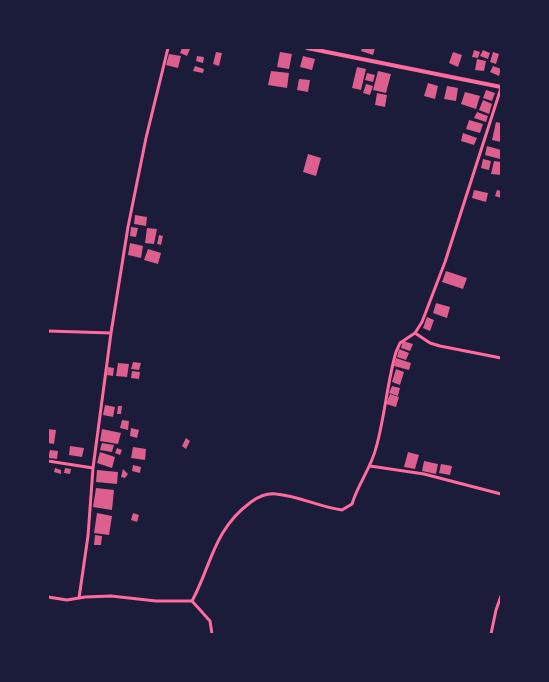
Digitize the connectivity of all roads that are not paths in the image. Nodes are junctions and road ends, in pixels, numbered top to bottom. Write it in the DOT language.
graph roads {
  1 [pos="168,48"];
  2 [pos="306,48"];
  3 [pos="330,48"];
  4 [pos="328,53"];
  5 [pos="501,87"];
  6 [pos="48,331"];
  7 [pos="415,332"];
  8 [pos="110,333"];
  9 [pos="501,358"];
  10 [pos="48,461"];
  11 [pos="370,466"];
  12 [pos="93,468"];
  13 [pos="501,494"];
  14 [pos="501,596"];
  15 [pos="48,597"];
  16 [pos="79,598"];
  17 [pos="192,601"];
  18 [pos="212,634"];
  19 [pos="491,634"];
  1 -- 8 [label="street"];
  2 -- 4 [label="street"];
  3 -- 4 [label="street"];
  4 -- 5 [label="street"];
  5 -- 7 [label="street"];
  6 -- 8 [label="street"];
  7 -- 9 [label="street"];
  7 -- 11 [label="street"];
  8 -- 12 [label="street"];
  10 -- 12 [label="street"];
  11 -- 13 [label="street"];
  11 -- 17 [label="street"];
  12 -- 16 [label="street"];
  14 -- 19 [label="street"];
  15 -- 16 [label="street"];
  16 -- 17 [label="street"];
  17 -- 18 [label="street"];
}
